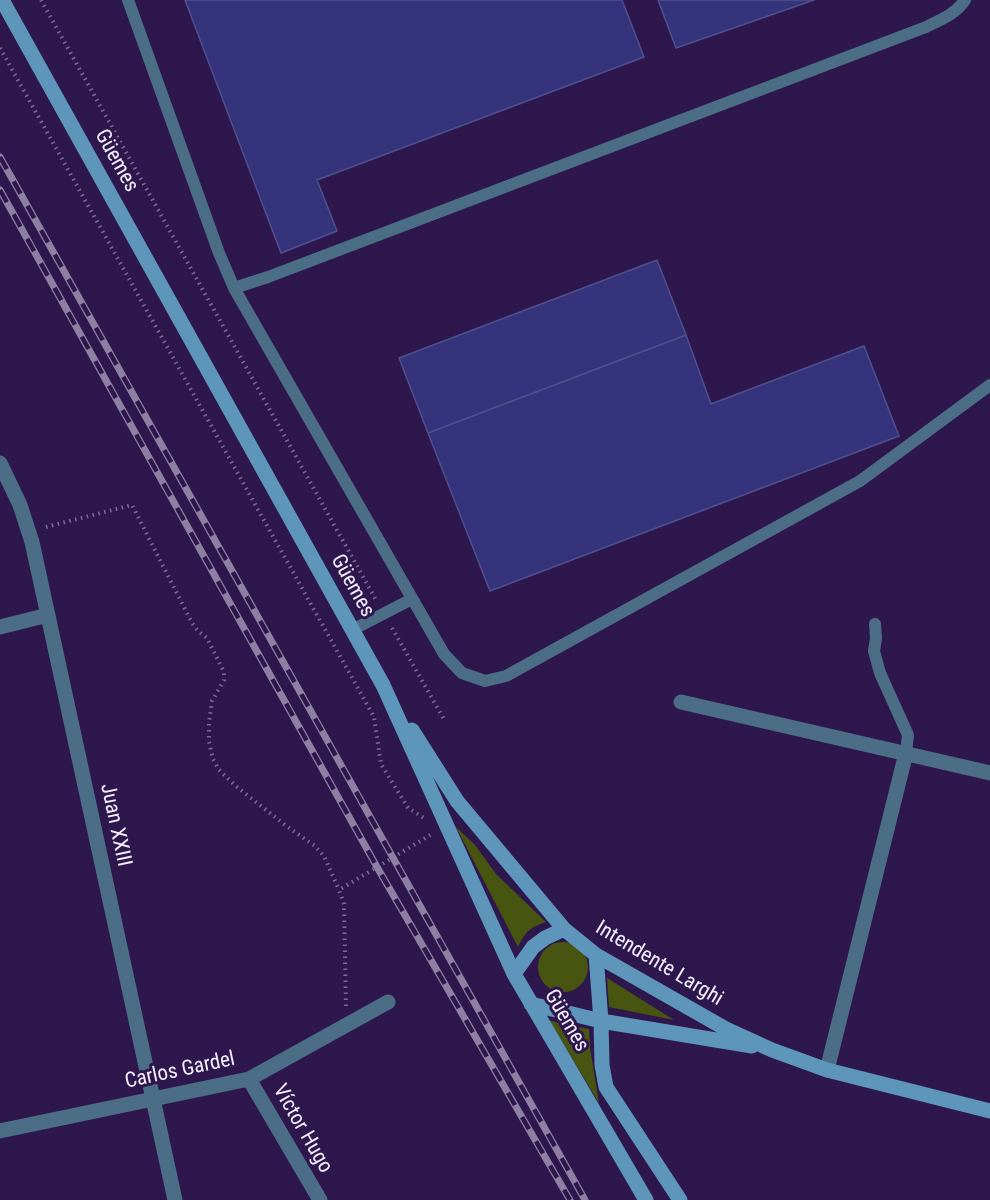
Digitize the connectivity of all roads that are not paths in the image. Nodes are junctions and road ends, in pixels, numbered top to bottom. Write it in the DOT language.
graph roads {
  1 [pos="2,0"];
  2 [pos="128,0"];
  3 [pos="965,0"];
  4 [pos="234,288"];
  5 [pos="990,385"];
  6 [pos="0,463"];
  7 [pos="412,599"];
  8 [pos="48,615"];
  9 [pos="875,624"];
  10 [pos="0,627"];
  11 [pos="352,630"];
  12 [pos="383,685"];
  13 [pos="681,702"];
  14 [pos="906,753"];
  15 [pos="990,773"];
  16 [pos="564,929"];
  17 [pos="596,955"];
  18 [pos="514,974"];
  19 [pos="388,1002"];
  20 [pos="531,1004"];
  21 [pos="601,1021"];
  22 [pos="772,1050"];
  23 [pos="827,1070"];
  24 [pos="249,1079"];
  25 [pos="153,1098"];
  26 [pos="990,1111"];
  27 [pos="0,1131"];
  28 [pos="175,1200"];
  29 [pos="320,1200"];
  30 [pos="646,1200"];
  31 [pos="680,1200"];
  1 -- 11 [label="main road, Güemes"];
  2 -- 4 [label="lane"];
  3 -- 4 [label="lane"];
  4 -- 7 [label="lane"];
  5 -- 7 [label="lane"];
  6 -- 8 [label="street, Juan XXIII"];
  7 -- 11 [label="lane"];
  8 -- 10 [label="street"];
  8 -- 25 [label="street, Juan XXIII"];
  9 -- 14 [label="lane"];
  11 -- 12 [label="main road, Güemes"];
  12 -- 16 [label="main road, Intendente Larghi"];
  12 -- 18 [label="main road, Güemes"];
  13 -- 14 [label="street"];
  14 -- 15 [label="street"];
  14 -- 23 [label="street"];
  16 -- 17 [label="main road, Intendente Larghi"];
  16 -- 18 [label="main road"];
  17 -- 21 [label="main road, Güemes"];
  17 -- 22 [label="main road, Intendente Larghi"];
  18 -- 20 [label="main road, Güemes"];
  19 -- 24 [label="street, Carlos Gardel"];
  20 -- 21 [label="main road"];
  20 -- 30 [label="main road, Güemes"];
  21 -- 22 [label="main road"];
  21 -- 31 [label="main road, Güemes"];
  22 -- 23 [label="main road, Intendente Larghi"];
  23 -- 26 [label="main road, Intendente Larghi"];
  24 -- 25 [label="street, Carlos Gardel"];
  24 -- 29 [label="street, Víctor Hugo"];
  25 -- 27 [label="street, Carlos Gardel"];
  25 -- 28 [label="street, Juan XXIII"];
}
